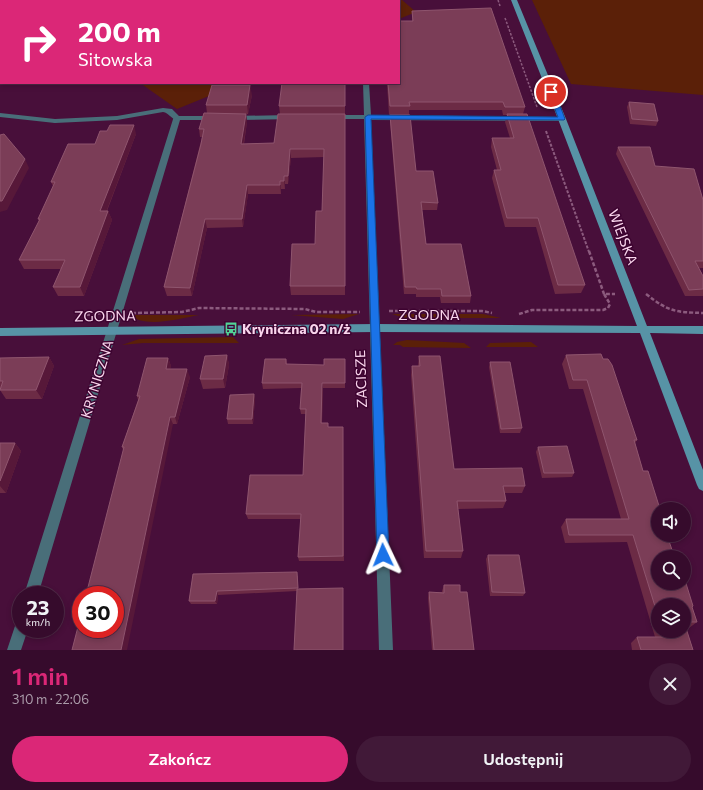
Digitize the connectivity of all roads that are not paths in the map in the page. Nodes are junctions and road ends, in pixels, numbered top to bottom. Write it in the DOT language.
graph roads {
  1 [pos="514,0"];
  2 [pos="366,84"];
  3 [pos="0,115"];
  4 [pos="296,117"];
  5 [pos="320,117"];
  6 [pos="368,117"];
  7 [pos="177,118"];
  8 [pos="562,119"];
  9 [pos="376,328"];
  10 [pos="112,330"];
  11 [pos="643,330"];
  12 [pos="703,330"];
  13 [pos="0,332"];
  14 [pos="703,485"];
  15 [pos="34,586"];
  16 [pos="18,638"];
  17 [pos="14,650"];
  18 [pos="386,650"];
  1 -- 8 [label="street, WIEJSKA"];
  2 -- 6 [label="street, ZACISZE"];
  3 -- 7 [label="street"];
  4 -- 7 [label="street"];
  5 -- 6 [label="street"];
  6 -- 8 [label="street"];
  6 -- 9 [label="street, ZACISZE"];
  7 -- 10 [label="street, KRYNICZNA"];
  8 -- 11 [label="street, WIEJSKA"];
  9 -- 10 [label="street, ZGODNA"];
  9 -- 11 [label="street, ZGODNA"];
  9 -- 18 [label="street, ZACISZE"];
  10 -- 13 [label="street, ZGODNA"];
  10 -- 15 [label="street, KRYNICZNA"];
  11 -- 12 [label="street, ZGODNA"];
  11 -- 14 [label="street, WIEJSKA"];
  16 -- 17 [label="street"];
}
